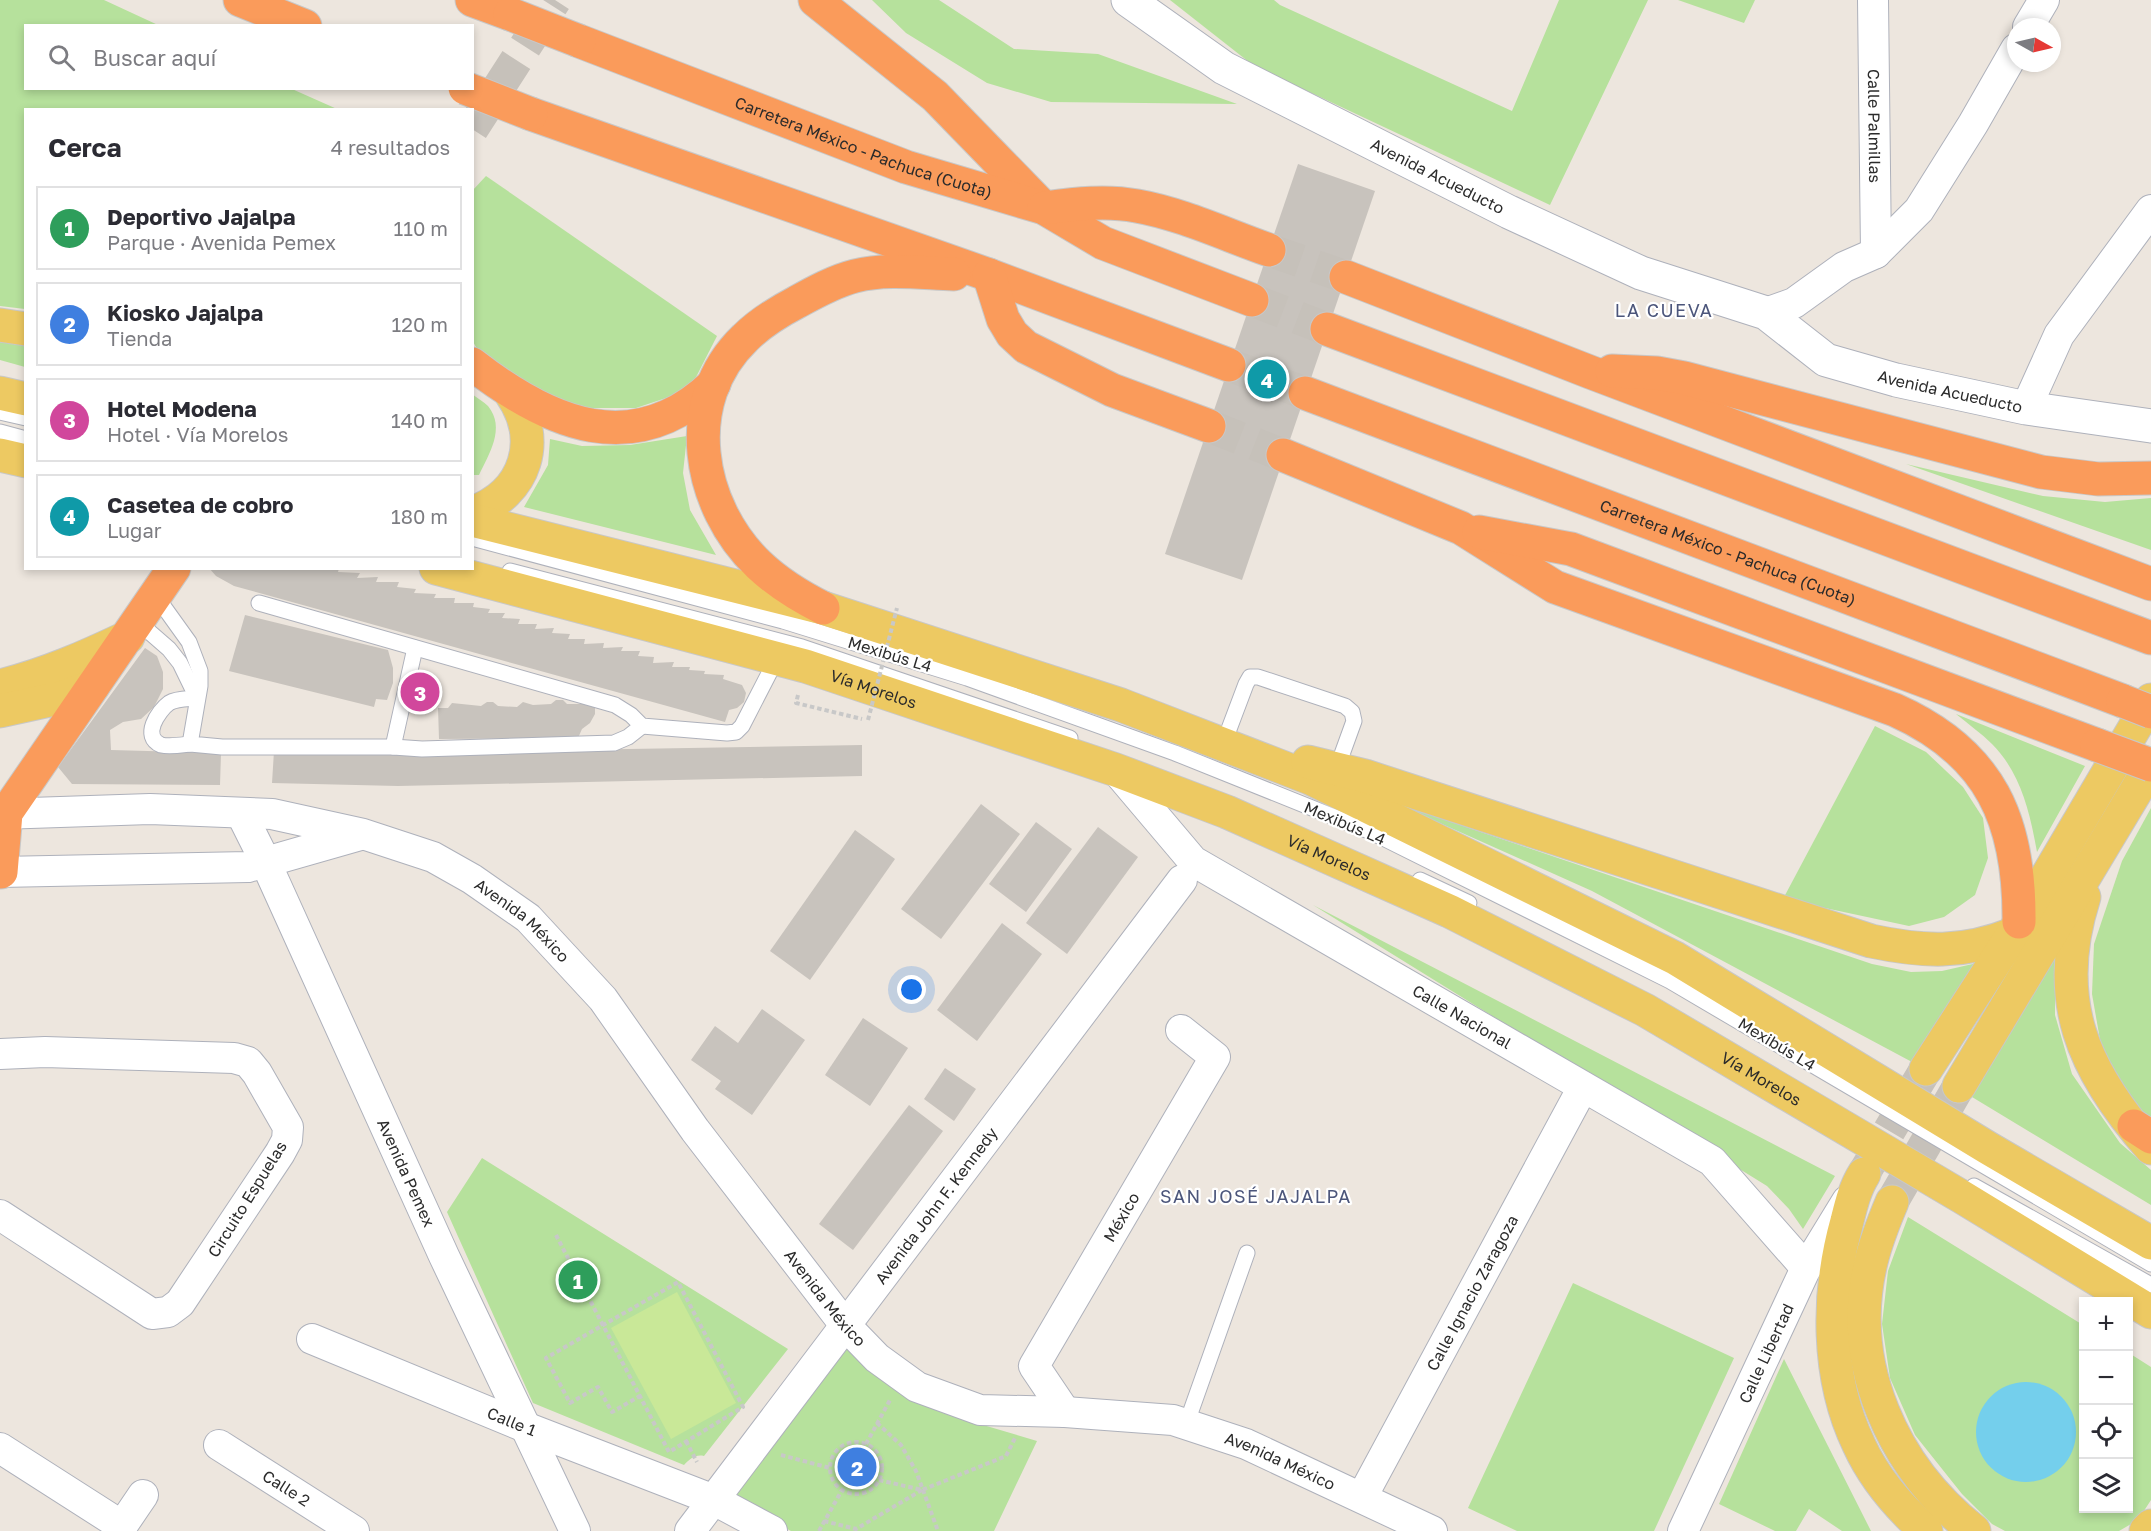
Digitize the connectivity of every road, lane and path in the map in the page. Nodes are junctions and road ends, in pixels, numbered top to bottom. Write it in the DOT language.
graph roads {
  1 [pos="240,0"];
  2 [pos="472,0"];
  3 [pos="815,0"];
  4 [pos="1128,0"];
  5 [pos="1873,0"];
  6 [pos="2044,0"];
  7 [pos="2033,18"];
  8 [pos="300,24"];
  9 [pos="2007,65"];
  10 [pos="470,90"];
  11 [pos="1044,208"];
  12 [pos="2151,210"];
  13 [pos="1269,250"];
  14 [pos="1876,253"];
  15 [pos="989,275"];
  16 [pos="1346,277"];
  17 [pos="1252,300"];
  18 [pos="1766,312"];
  19 [pos="0,325"];
  20 [pos="24,329"];
  21 [pos="1328,329"];
  22 [pos="474,365"];
  23 [pos="1228,365"];
  24 [pos="1590,372"];
  25 [pos="714,384"];
  26 [pos="510,392"];
  27 [pos="0,393"];
  28 [pos="1305,393"];
  29 [pos="24,399"];
  30 [pos="2026,408"];
  31 [pos="0,412"];
  32 [pos="24,418"];
  33 [pos="1209,426"];
  34 [pos="2151,426"];
  35 [pos="0,432"];
  36 [pos="24,439"];
  37 [pos="0,455"];
  38 [pos="1283,455"];
  39 [pos="24,461"];
  40 [pos="2151,477"];
  41 [pos="474,512"];
  42 [pos="474,521"];
  43 [pos="1461,528"];
  44 [pos="474,539"];
  45 [pos="495,567"];
  46 [pos="173,570"];
  47 [pos="444,570"];
  48 [pos="2151,584"];
  49 [pos="260,603"];
  50 [pos="823,608"];
  51 [pos="897,608"];
  52 [pos="141,618"];
  53 [pos="2151,638"];
  54 [pos="415,648"];
  55 [pos="777,658"];
  56 [pos="0,686"];
  57 [pos="93,686"];
  58 [pos="197,698"];
  59 [pos="795,704"];
  60 [pos="2142,704"];
  61 [pos="0,711"];
  62 [pos="642,726"];
  63 [pos="190,744"];
  64 [pos="393,747"];
  65 [pos="1237,750"];
  66 [pos="1099,753"];
  67 [pos="2151,766"];
  68 [pos="1337,768"];
  69 [pos="1173,775"];
  70 [pos="1227,796"];
  71 [pos="1259,810"];
  72 [pos="3,813"];
  73 [pos="241,813"];
  74 [pos="363,834"];
  75 [pos="2101,851"];
  76 [pos="265,861"];
  77 [pos="1,872"];
  78 [pos="1408,875"];
  79 [pos="1182,879"];
  80 [pos="1482,909"];
  81 [pos="2016,928"];
  82 [pos="1181,1030"];
  83 [pos="0,1054"];
  84 [pos="1926,1069"];
  85 [pos="1959,1086"];
  86 [pos="1583,1087"];
  87 [pos="2145,1137"];
  88 [pos="1862,1177"];
  89 [pos="1963,1180"];
  90 [pos="1892,1202"];
  91 [pos="0,1215"];
  92 [pos="556,1235"];
  93 [pos="2151,1244"];
  94 [pos="1247,1253"];
  95 [pos="2151,1264"];
  96 [pos="1806,1268"];
  97 [pos="2151,1285"];
  98 [pos="2114,1292"];
  99 [pos="2133,1312"];
  100 [pos="2151,1312"];
  101 [pos="602,1324"];
  102 [pos="845,1325"];
  103 [pos="2151,1333"];
  104 [pos="312,1339"];
  105 [pos="903,1377"];
  106 [pos="640,1396"];
  107 [pos="1029,1411"];
  108 [pos="1065,1412"];
  109 [pos="877,1423"];
  110 [pos="1186,1425"];
  111 [pos="525,1427"];
  112 [pos="756,1444"];
  113 [pos="866,1444"];
  114 [pos="219,1445"];
  115 [pos="0,1448"];
  116 [pos="830,1468"];
  117 [pos="879,1480"];
  118 [pos="842,1490"];
  119 [pos="922,1490"];
  120 [pos="143,1494"];
  121 [pos="1362,1497"];
  122 [pos="714,1500"];
  123 [pos="824,1521"];
  124 [pos="323,1523"];
  125 [pos="2151,1526"];
  126 [pos="354,1531"];
  127 [pos="575,1531"];
  128 [pos="690,1531"];
  129 [pos="771,1531"];
  130 [pos="819,1531"];
  131 [pos="938,1531"];
  132 [pos="1432,1531"];
  133 [pos="1683,1531"];
  134 [pos="1926,1531"];
  135 [pos="1974,1531"];
  136 [pos="2146,1531"];
  1 -- 8 [label="highway"];
  2 -- 11 [label="highway, Carretera México - Pachuca (Cuota), bridge"];
  3 -- 11 [label="highway"];
  4 -- 18 [label="street, Avenida Acueducto"];
  5 -- 14 [label="street, Calle Palmillas"];
  6 -- 7 [label="street"];
  9 -- 14 [label="street"];
  10 -- 15 [label="highway, bridge"];
  11 -- 13 [label="highway"];
  11 -- 17 [label="highway, Carretera México - Pachuca (Cuota)"];
  12 -- 30 [label="street"];
  14 -- 18 [label="street"];
  15 -- 23 [label="highway"];
  15 -- 25 [label="highway"];
  15 -- 33 [label="highway"];
  16 -- 24 [label="highway"];
  18 -- 30 [label="street, Avenida Acueducto"];
  19 -- 20 [label="main road"];
  21 -- 53 [label="highway"];
  22 -- 26 [label="highway"];
  24 -- 40 [label="highway"];
  24 -- 48 [label="highway"];
  25 -- 26 [label="highway"];
  25 -- 50 [label="highway"];
  26 -- 41 [label="main road"];
  27 -- 29 [label="main road"];
  28 -- 60 [label="highway, Carretera México - Pachuca (Cuota)"];
  30 -- 34 [label="street, Avenida Acueducto"];
  31 -- 32 [label="lane"];
  35 -- 36 [label="lane"];
  37 -- 39 [label="main road"];
  38 -- 43 [label="highway"];
  42 -- 50 [label="main road"];
  43 -- 67 [label="highway, bridge"];
  43 -- 81 [label="highway"];
  44 -- 95 [label="lane, Mexibús L4"];
  45 -- 66 [label="lane, Mexibús L4"];
  46 -- 52 [label="highway"];
  47 -- 55 [label="main road, Vía Morelos"];
  49 -- 54 [label="lane"];
  50 -- 65 [label="main road"];
  51 -- 59 [label="path, bridge"];
  52 -- 56 [label="main road"];
  52 -- 57 [label="highway"];
  52 -- 58 [label="lane"];
  52 -- 58 [label="lane"];
  54 -- 62 [label="lane"];
  54 -- 64 [label="lane"];
  55 -- 62 [label="lane"];
  55 -- 66 [label="main road, Vía Morelos"];
  57 -- 61 [label="main road"];
  57 -- 72 [label="highway"];
  58 -- 63 [label="lane"];
  58 -- 63 [label="lane"];
  60 -- 81 [label="main road"];
  62 -- 64 [label="lane"];
  63 -- 64 [label="lane"];
  65 -- 68 [label="main road"];
  65 -- 68 [label="lane"];
  65 -- 93 [label="main road"];
  66 -- 69 [label="lane, Mexibús L4"];
  66 -- 86 [label="street, Calle Nacional"];
  66 -- 98 [label="main road, Vía Morelos"];
  67 -- 75 [label="main road"];
  68 -- 81 [label="main road"];
  70 -- 71 [label="lane"];
  72 -- 73 [label="street, Avenida México"];
  72 -- 77 [label="highway"];
  73 -- 74 [label="street, Avenida México"];
  73 -- 76 [label="street, Avenida Pemex"];
  74 -- 76 [label="street"];
  74 -- 102 [label="street, Avenida México"];
  75 -- 85 [label="main road"];
  75 -- 87 [label="main road"];
  76 -- 77 [label="street"];
  76 -- 111 [label="street, Avenida Pemex"];
  78 -- 80 [label="lane"];
  79 -- 102 [label="street, Avenida John F. Kennedy"];
  81 -- 84 [label="main road"];
  82 -- 108 [label="street, México"];
  83 -- 91 [label="street, Circuito Espuelas"];
  86 -- 96 [label="street, Calle Nacional"];
  86 -- 121 [label="street, Calle Ignacio Zaragoza"];
  88 -- 96 [label="street, Calle Libertad"];
  88 -- 134 [label="main road"];
  89 -- 97 [label="lane"];
  90 -- 135 [label="main road"];
  92 -- 101 [label="path"];
  94 -- 110 [label="lane"];
  96 -- 133 [label="street, Calle Libertad"];
  98 -- 100 [label="main road, Vía Morelos"];
  99 -- 103 [label="main road"];
  101 -- 106 [label="path"];
  101 -- 106 [label="path"];
  101 -- 106 [label="path"];
  102 -- 105 [label="street, Avenida México"];
  102 -- 112 [label="street, Avenida John F. Kennedy"];
  104 -- 111 [label="street, Calle 1"];
  105 -- 107 [label="street, Avenida México"];
  105 -- 109 [label="path"];
  107 -- 108 [label="street, Avenida México"];
  107 -- 119 [label="path"];
  108 -- 110 [label="street, Avenida México"];
  109 -- 113 [label="path"];
  109 -- 119 [label="path"];
  110 -- 121 [label="street, Avenida México"];
  111 -- 122 [label="street, Calle 1"];
  111 -- 127 [label="street, Avenida Pemex"];
  112 -- 116 [label="path"];
  112 -- 122 [label="street, Avenida John F. Kennedy"];
  113 -- 116 [label="path"];
  113 -- 117 [label="path"];
  114 -- 124 [label="street, Calle 2"];
  115 -- 120 [label="street"];
  116 -- 118 [label="path"];
  117 -- 118 [label="path"];
  117 -- 119 [label="path"];
  118 -- 123 [label="path"];
  119 -- 123 [label="path"];
  119 -- 131 [label="path"];
  121 -- 132 [label="street, Avenida México"];
  122 -- 128 [label="street, Avenida John F. Kennedy"];
  122 -- 129 [label="street, Calle 1"];
  123 -- 130 [label="path"];
  124 -- 126 [label="street, Calle 2"];
  125 -- 136 [label="main road"];
}
